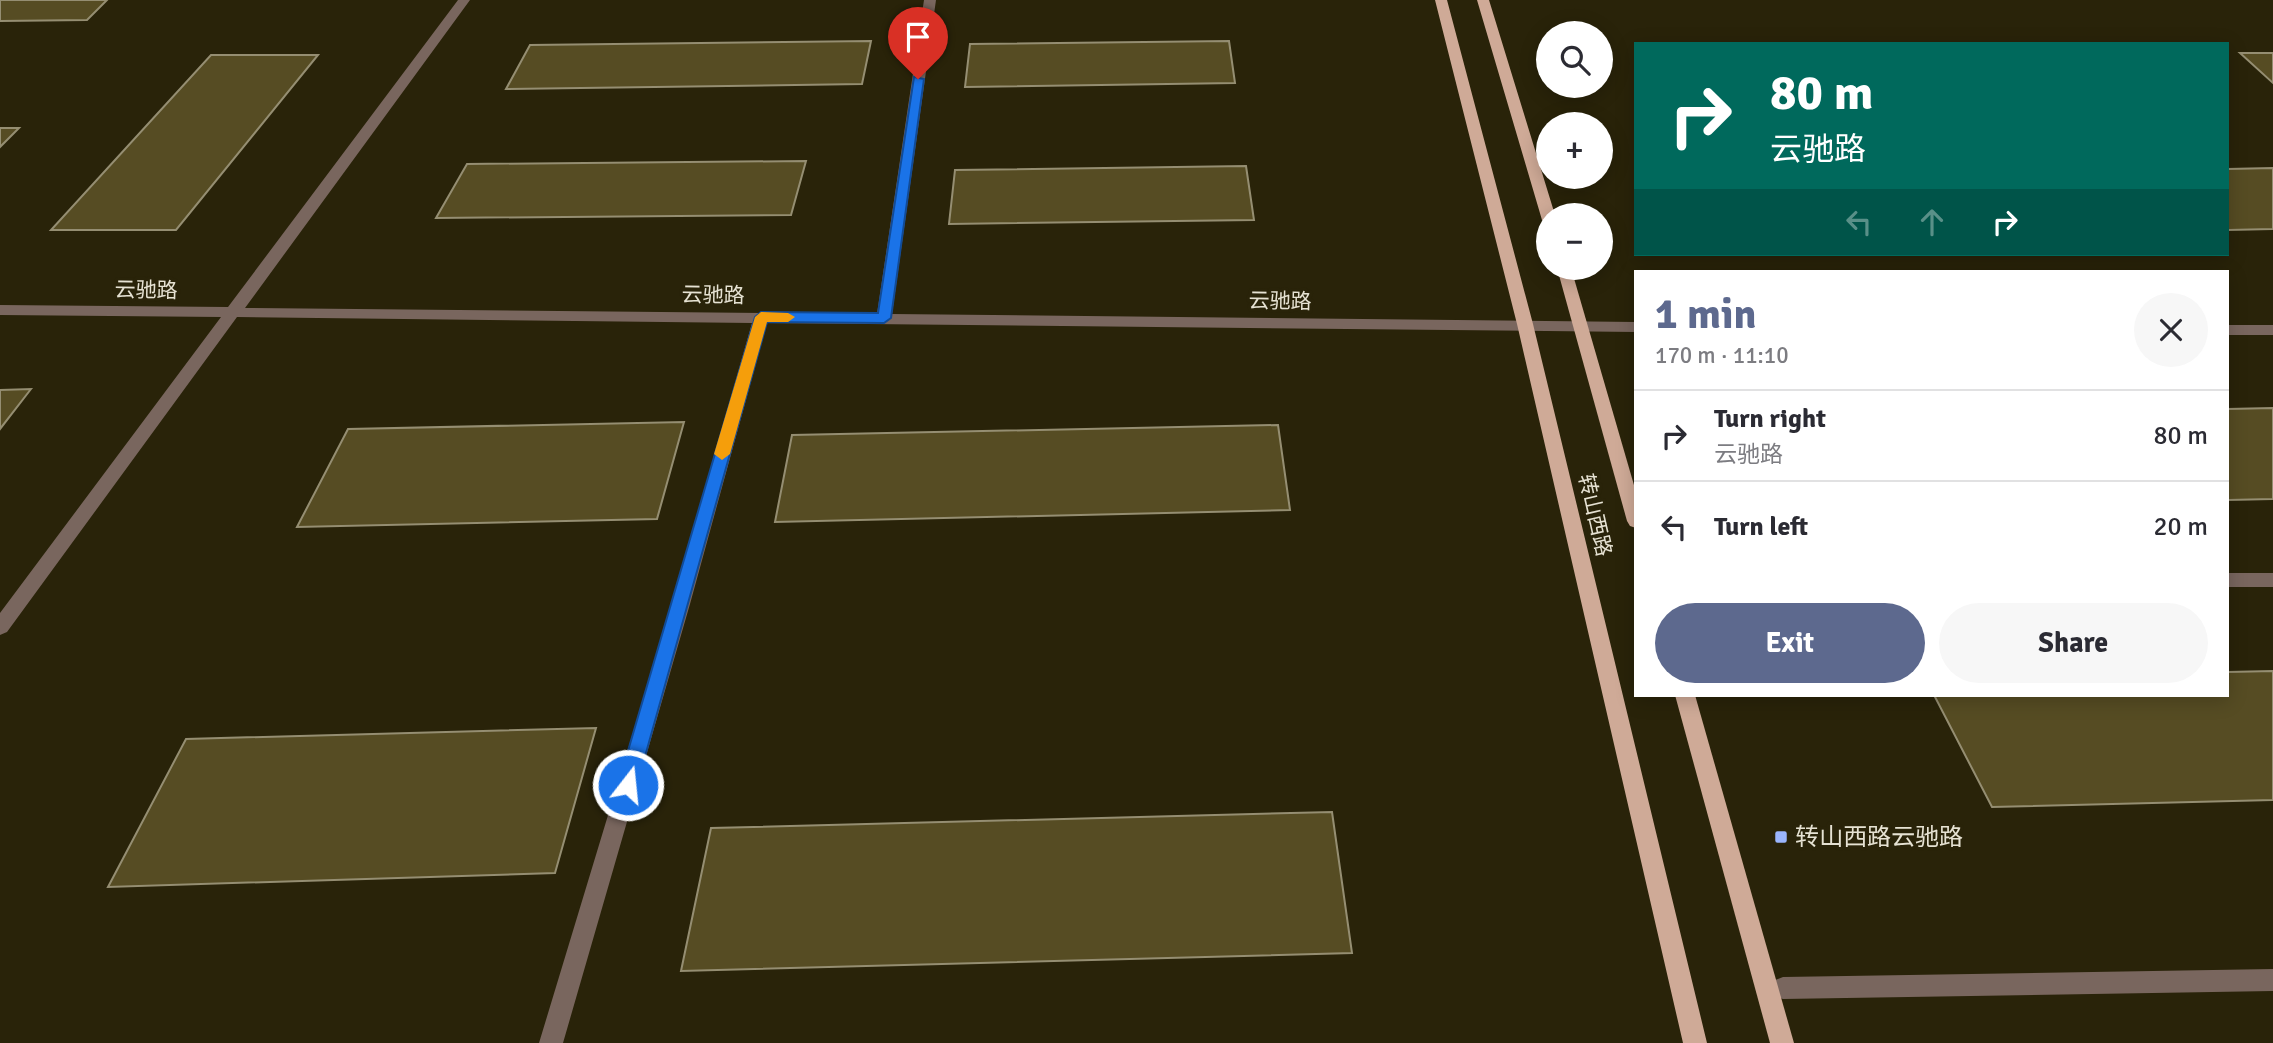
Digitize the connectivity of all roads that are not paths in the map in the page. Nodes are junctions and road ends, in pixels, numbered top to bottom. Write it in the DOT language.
graph roads {
  1 [pos="464,0"];
  2 [pos="930,0"];
  3 [pos="1441,0"];
  4 [pos="1483,0"];
  5 [pos="1544,203"];
  6 [pos="1568,280"];
  7 [pos="0,310"];
  8 [pos="232,312"];
  9 [pos="761,317"];
  10 [pos="884,318"];
  11 [pos="1525,324"];
  12 [pos="1582,326"];
  13 [pos="1634,327"];
  14 [pos="2229,330"];
  15 [pos="2273,330"];
  16 [pos="1634,514"];
  17 [pos="2229,580"];
  18 [pos="2273,580"];
  19 [pos="0,627"];
  20 [pos="1686,697"];
  21 [pos="2273,980"];
  22 [pos="1783,988"];
  23 [pos="551,1043"];
  24 [pos="1695,1043"];
  25 [pos="1782,1043"];
  1 -- 8 [label="street"];
  2 -- 10 [label="street"];
  3 -- 11 [label="main road, 转山西路"];
  4 -- 5 [label="main road"];
  6 -- 12 [label="main road, 转山西路"];
  7 -- 8 [label="street, 云驰路"];
  8 -- 9 [label="street, 云驰路"];
  8 -- 19 [label="street"];
  9 -- 10 [label="street, 云驰路"];
  9 -- 23 [label="street"];
  10 -- 11 [label="street, 云驰路"];
  11 -- 12 [label="street, 云驰路"];
  11 -- 24 [label="main road, 转山西路"];
  12 -- 13 [label="street, 云驰路"];
  12 -- 16 [label="main road, 转山西路"];
  14 -- 15 [label="street"];
  17 -- 18 [label="street"];
  20 -- 25 [label="main road"];
  21 -- 22 [label="street"];
}
